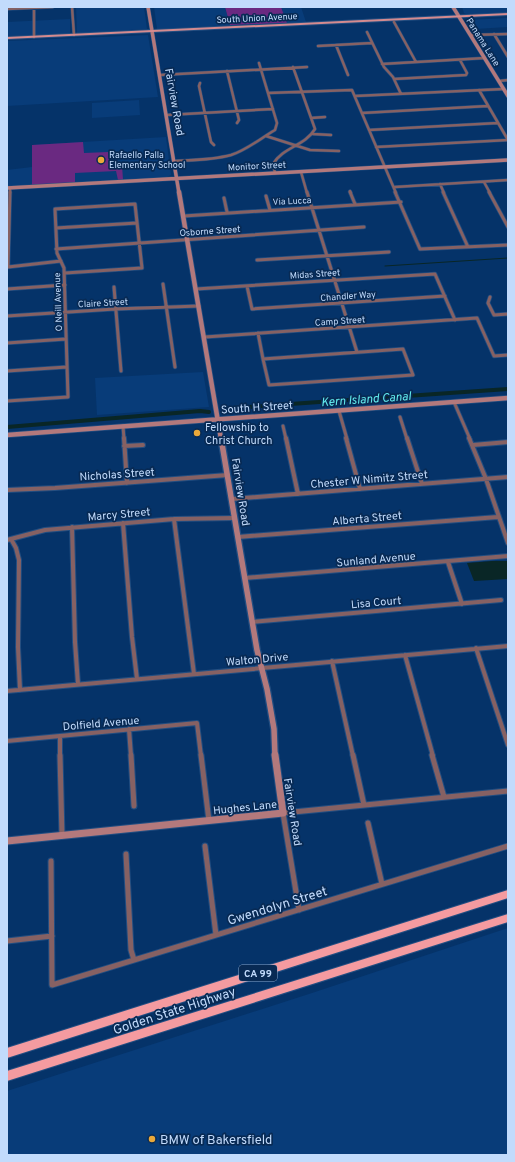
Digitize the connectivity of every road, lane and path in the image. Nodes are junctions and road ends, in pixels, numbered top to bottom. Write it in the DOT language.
graph roads {
  1 [pos="34,7"];
  2 [pos="53,7"];
  3 [pos="72,7"];
  4 [pos="148,7"];
  5 [pos="453,7"];
  6 [pos="7,9"];
  7 [pos="456,11"];
  8 [pos="503,14"];
  9 [pos="508,15"];
  10 [pos="493,16"];
  11 [pos="460,18"];
  12 [pos="394,22"];
  13 [pos="329,23"];
  14 [pos="297,24"];
  15 [pos="304,26"];
  16 [pos="276,27"];
  17 [pos="152,32"];
  18 [pos="367,32"];
  19 [pos="494,34"];
  20 [pos="508,34"];
  21 [pos="76,36"];
  22 [pos="471,36"];
  23 [pos="34,37"];
  24 [pos="7,39"];
  25 [pos="372,43"];
  26 [pos="336,45"];
  27 [pos="318,46"];
  28 [pos="508,57"];
  29 [pos="485,58"];
  30 [pos="460,60"];
  31 [pos="416,62"];
  32 [pos="259,63"];
  33 [pos="382,64"];
  34 [pos="307,67"];
  35 [pos="293,68"];
  36 [pos="261,69"];
  37 [pos="227,71"];
  38 [pos="160,75"];
  39 [pos="348,75"];
  40 [pos="394,79"];
  41 [pos="508,80"];
  42 [pos="499,81"];
  43 [pos="200,83"];
  44 [pos="504,89"];
  45 [pos="479,90"];
  46 [pos="300,91"];
  47 [pos="268,93"];
  48 [pos="401,94"];
  49 [pos="355,96"];
  50 [pos="508,96"];
  51 [pos="488,106"];
  52 [pos="272,110"];
  53 [pos="236,111"];
  54 [pos="204,113"];
  55 [pos="362,113"];
  56 [pos="167,115"];
  57 [pos="325,117"];
  58 [pos="311,118"];
  59 [pos="237,123"];
  60 [pos="498,123"];
  61 [pos="369,130"];
  62 [pos="312,134"];
  63 [pos="331,135"];
  64 [pos="266,136"];
  65 [pos="508,140"];
  66 [pos="214,145"];
  67 [pos="294,146"];
  68 [pos="376,147"];
  69 [pos="340,151"];
  70 [pos="508,160"];
  71 [pos="175,161"];
  72 [pos="386,167"];
  73 [pos="301,172"];
  74 [pos="275,173"];
  75 [pos="178,179"];
  76 [pos="508,180"];
  77 [pos="484,182"];
  78 [pos="440,184"];
  79 [pos="395,187"];
  80 [pos="8,188"];
  81 [pos="350,190"];
  82 [pos="266,196"];
  83 [pos="224,198"];
  84 [pos="401,202"];
  85 [pos="355,204"];
  86 [pos="312,207"];
  87 [pos="270,210"];
  88 [pos="227,212"];
  89 [pos="184,216"];
  90 [pos="137,224"];
  91 [pos="364,227"];
  92 [pos="508,227"];
  93 [pos="56,228"];
  94 [pos="319,230"];
  95 [pos="188,239"];
  96 [pos="140,244"];
  97 [pos="508,245"];
  98 [pos="468,247"];
  99 [pos="56,249"];
  100 [pos="389,252"];
  101 [pos="327,256"];
  102 [pos="257,260"];
  103 [pos="61,261"];
  104 [pos="64,273"];
  105 [pos="335,280"];
  106 [pos="163,284"];
  107 [pos="65,285"];
  108 [pos="247,286"];
  109 [pos="114,287"];
  110 [pos="7,289"];
  111 [pos="196,289"];
  112 [pos="445,296"];
  113 [pos="490,297"];
  114 [pos="342,303"];
  115 [pos="199,306"];
  116 [pos="167,308"];
  117 [pos="116,309"];
  118 [pos="66,312"];
  119 [pos="508,314"];
  120 [pos="7,316"];
  121 [pos="455,320"];
  122 [pos="350,327"];
  123 [pos="258,333"];
  124 [pos="205,337"];
  125 [pos="66,339"];
  126 [pos="7,343"];
  127 [pos="357,352"];
  128 [pos="508,355"];
  129 [pos="263,359"];
  130 [pos="67,367"];
  131 [pos="175,367"];
  132 [pos="7,371"];
  133 [pos="121,371"];
  134 [pos="508,398"];
  135 [pos="7,401"];
  136 [pos="454,402"];
  137 [pos="339,410"];
  138 [pos="400,417"];
  139 [pos="219,420"];
  140 [pos="123,426"];
  141 [pos="283,426"];
  142 [pos="7,435"];
  143 [pos="508,442"];
  144 [pos="143,445"];
  145 [pos="473,445"];
  146 [pos="124,446"];
  147 [pos="228,475"];
  148 [pos="508,477"];
  149 [pos="486,479"];
  150 [pos="127,483"];
  151 [pos="422,484"];
  152 [pos="360,489"];
  153 [pos="7,490"];
  154 [pos="298,494"];
  155 [pos="232,499"];
  156 [pos="498,517"];
  157 [pos="235,518"];
  158 [pos="174,519"];
  159 [pos="123,523"];
  160 [pos="72,527"];
  161 [pos="238,538"];
  162 [pos="9,540"];
  163 [pos="508,543"];
  164 [pos="508,556"];
  165 [pos="448,562"];
  166 [pos="245,578"];
  167 [pos="501,600"];
  168 [pos="462,604"];
  169 [pos="252,622"];
  170 [pos="508,646"];
  171 [pos="476,648"];
  172 [pos="404,655"];
  173 [pos="332,662"];
  174 [pos="262,668"];
  175 [pos="194,674"];
  176 [pos="137,679"];
  177 [pos="78,684"];
  178 [pos="20,690"];
  179 [pos="7,691"];
  180 [pos="129,729"];
  181 [pos="60,736"];
  182 [pos="7,741"];
  183 [pos="508,745"];
  184 [pos="508,791"];
  185 [pos="444,797"];
  186 [pos="364,805"];
  187 [pos="134,806"];
  188 [pos="283,813"];
  189 [pos="209,821"];
  190 [pos="368,822"];
  191 [pos="62,836"];
  192 [pos="7,841"];
  193 [pos="205,846"];
  194 [pos="508,846"];
  195 [pos="126,854"];
  196 [pos="51,862"];
  197 [pos="382,884"];
  198 [pos="508,894"];
  199 [pos="299,910"];
  200 [pos="508,918"];
  201 [pos="216,935"];
  202 [pos="52,936"];
  203 [pos="7,941"];
  204 [pos="134,960"];
  205 [pos="7,1052"];
  206 [pos="7,1076"];
  1 -- 2 [label="street"];
  1 -- 6 [label="street"];
  1 -- 23 [label="street"];
  3 -- 21 [label="street"];
  4 -- 17 [label="street, Fairview Road"];
  5 -- 7 [label="street, Panama Lane"];
  7 -- 8 [label="main road"];
  7 -- 11 [label="street, Panama Lane"];
  8 -- 9 [label="main road, South Union Avenue"];
  8 -- 10 [label="main road, South Union Avenue"];
  9 -- 10 [label="main road, South Union Avenue"];
  10 -- 11 [label="main road, South Union Avenue"];
  11 -- 12 [label="main road, South Union Avenue"];
  11 -- 13 [label="main road, South Union Avenue"];
  11 -- 22 [label="street, Panama Lane"];
  12 -- 15 [label="main road, South Union Avenue"];
  12 -- 31 [label="street"];
  13 -- 14 [label="main road, South Union Avenue"];
  13 -- 15 [label="main road"];
  14 -- 16 [label="main road"];
  14 -- 17 [label="main road, South Union Avenue"];
  15 -- 16 [label="main road, South Union Avenue"];
  16 -- 17 [label="main road, South Union Avenue"];
  17 -- 21 [label="main road, South Union Avenue"];
  17 -- 21 [label="main road, South Union Avenue"];
  17 -- 38 [label="street, Fairview Road"];
  18 -- 25 [label="street"];
  19 -- 20 [label="street"];
  19 -- 22 [label="street"];
  19 -- 28 [label="street"];
  21 -- 23 [label="main road, South Union Avenue"];
  21 -- 24 [label="main road, South Union Avenue"];
  22 -- 29 [label="street, Panama Lane"];
  23 -- 24 [label="main road, South Union Avenue"];
  25 -- 26 [label="street"];
  25 -- 33 [label="street"];
  26 -- 27 [label="street"];
  26 -- 39 [label="street"];
  29 -- 30 [label="street"];
  29 -- 42 [label="street, Panama Lane"];
  30 -- 31 [label="street"];
  30 -- 40 [label="street"];
  31 -- 33 [label="street"];
  32 -- 36 [label="street"];
  33 -- 40 [label="street"];
  34 -- 35 [label="street"];
  35 -- 36 [label="street"];
  35 -- 46 [label="street"];
  36 -- 37 [label="street"];
  36 -- 47 [label="street"];
  37 -- 38 [label="street"];
  37 -- 53 [label="street"];
  38 -- 56 [label="street, Fairview Road"];
  40 -- 48 [label="street"];
  41 -- 42 [label="street"];
  42 -- 44 [label="street, Panama Lane"];
  43 -- 54 [label="street"];
  44 -- 45 [label="street"];
  44 -- 50 [label="street, Panama Lane"];
  45 -- 48 [label="street"];
  45 -- 51 [label="street"];
  46 -- 47 [label="street"];
  46 -- 49 [label="street"];
  46 -- 58 [label="street"];
  47 -- 52 [label="street"];
  48 -- 49 [label="street"];
  49 -- 55 [label="street"];
  51 -- 55 [label="street"];
  51 -- 60 [label="street"];
  52 -- 53 [label="street"];
  52 -- 64 [label="street"];
  53 -- 54 [label="street"];
  53 -- 59 [label="street"];
  54 -- 56 [label="street"];
  54 -- 66 [label="street"];
  55 -- 61 [label="street"];
  56 -- 71 [label="street, Fairview Road"];
  57 -- 58 [label="street"];
  58 -- 62 [label="street"];
  60 -- 61 [label="street"];
  60 -- 65 [label="street"];
  61 -- 68 [label="street"];
  62 -- 63 [label="street"];
  62 -- 67 [label="street"];
  64 -- 67 [label="street"];
  64 -- 71 [label="street"];
  65 -- 68 [label="street"];
  67 -- 69 [label="street"];
  67 -- 74 [label="street"];
  68 -- 72 [label="street"];
  70 -- 72 [label="street, Monitor Street"];
  71 -- 75 [label="street, Fairview Road"];
  72 -- 73 [label="street, Monitor Street"];
  72 -- 79 [label="street"];
  73 -- 74 [label="street, Monitor Street"];
  73 -- 86 [label="street"];
  74 -- 75 [label="street, Monitor Street"];
  75 -- 80 [label="street, Monitor Street"];
  75 -- 89 [label="street, Fairview Road"];
  76 -- 77 [label="street"];
  77 -- 78 [label="street"];
  77 -- 92 [label="street"];
  78 -- 79 [label="street"];
  78 -- 98 [label="street"];
  79 -- 84 [label="street"];
  80 -- 103 [label="street"];
  81 -- 85 [label="street"];
  82 -- 87 [label="street"];
  83 -- 88 [label="street"];
  84 -- 85 [label="street, Via Lucca"];
  84 -- 98 [label="street"];
  85 -- 86 [label="street, Via Lucca"];
  86 -- 87 [label="street, Via Lucca"];
  86 -- 94 [label="street"];
  87 -- 88 [label="street, Via Lucca"];
  88 -- 89 [label="street, Via Lucca"];
  89 -- 95 [label="street, Fairview Road"];
  90 -- 93 [label="street"];
  90 -- 93 [label="street, O Neill Avenue"];
  90 -- 96 [label="street"];
  91 -- 94 [label="street, Osborne Street"];
  93 -- 99 [label="street, O Neill Avenue"];
  94 -- 95 [label="street, Osborne Street"];
  94 -- 101 [label="street"];
  95 -- 96 [label="street, Osborne Street"];
  95 -- 111 [label="street, Fairview Road"];
  96 -- 99 [label="street, Osborne Street"];
  96 -- 104 [label="street"];
  97 -- 98 [label="street"];
  99 -- 103 [label="street, O Neill Avenue"];
  100 -- 101 [label="street"];
  101 -- 102 [label="street"];
  101 -- 105 [label="street"];
  103 -- 104 [label="street, O Neill Avenue"];
  104 -- 107 [label="street, O Neill Avenue"];
  105 -- 108 [label="street, Midas Street"];
  105 -- 112 [label="street, Midas Street"];
  105 -- 114 [label="street"];
  106 -- 116 [label="street"];
  107 -- 110 [label="street"];
  107 -- 118 [label="street, O Neill Avenue"];
  108 -- 111 [label="street, Midas Street"];
  108 -- 114 [label="street, Chandler Way"];
  109 -- 117 [label="street"];
  111 -- 115 [label="street, Fairview Road"];
  112 -- 114 [label="street, Chandler Way"];
  112 -- 121 [label="street"];
  113 -- 119 [label="street"];
  114 -- 122 [label="street"];
  115 -- 116 [label="street, Claire Street"];
  115 -- 124 [label="street, Fairview Road"];
  116 -- 117 [label="street, Claire Street"];
  116 -- 131 [label="street"];
  117 -- 118 [label="street, Claire Street"];
  117 -- 133 [label="street"];
  118 -- 120 [label="street, Claire Street"];
  118 -- 125 [label="street, O Neill Avenue"];
  121 -- 122 [label="street, Camp Street"];
  121 -- 128 [label="street, Camp Street"];
  122 -- 123 [label="street, Camp Street"];
  122 -- 127 [label="street"];
  123 -- 124 [label="street, Camp Street"];
  123 -- 129 [label="street"];
  124 -- 139 [label="street, Fairview Road"];
  125 -- 126 [label="street"];
  125 -- 130 [label="street, O Neill Avenue"];
  127 -- 129 [label="street"];
  127 -- 129 [label="street"];
  130 -- 132 [label="street"];
  130 -- 135 [label="street, O Neill Avenue"];
  134 -- 136 [label="street, South H Street"];
  136 -- 137 [label="street, South H Street"];
  136 -- 145 [label="street"];
  137 -- 139 [label="street, South H Street"];
  137 -- 152 [label="street"];
  138 -- 151 [label="street"];
  139 -- 140 [label="street, South H Street"];
  139 -- 147 [label="street, Fairview Road"];
  140 -- 142 [label="street, South H Street"];
  140 -- 146 [label="street"];
  141 -- 154 [label="street"];
  143 -- 145 [label="street"];
  144 -- 146 [label="street"];
  145 -- 149 [label="street"];
  146 -- 150 [label="street"];
  147 -- 150 [label="street, Nicholas Street"];
  147 -- 155 [label="street, Fairview Road"];
  148 -- 149 [label="street, Chester W Nimitz Street"];
  149 -- 151 [label="street, Chester W Nimitz Street"];
  149 -- 156 [label="street"];
  150 -- 153 [label="street, Nicholas Street"];
  151 -- 152 [label="street, Chester W Nimitz Street"];
  152 -- 154 [label="street, Chester W Nimitz Street"];
  154 -- 155 [label="street, Chester W Nimitz Street"];
  155 -- 157 [label="street, Fairview Road"];
  156 -- 161 [label="street, Alberta Street"];
  156 -- 163 [label="street"];
  157 -- 158 [label="street, Marcy Street"];
  157 -- 161 [label="street, Fairview Road"];
  158 -- 159 [label="street, Marcy Street"];
  158 -- 175 [label="street"];
  159 -- 160 [label="street, Marcy Street"];
  159 -- 176 [label="street"];
  160 -- 162 [label="street, Marcy Street"];
  160 -- 177 [label="street"];
  161 -- 166 [label="street, Fairview Road"];
  162 -- 178 [label="street"];
  164 -- 165 [label="street, Sunland Avenue"];
  165 -- 166 [label="street, Sunland Avenue"];
  165 -- 168 [label="street"];
  166 -- 169 [label="street, Fairview Road"];
  167 -- 168 [label="street, Lisa Court"];
  168 -- 169 [label="street, Lisa Court"];
  169 -- 174 [label="street, Fairview Road"];
  170 -- 171 [label="street, Walton Drive"];
  171 -- 172 [label="street, Walton Drive"];
  171 -- 183 [label="street"];
  172 -- 173 [label="street, Walton Drive"];
  172 -- 185 [label="street"];
  173 -- 174 [label="street, Walton Drive"];
  173 -- 186 [label="street"];
  174 -- 175 [label="street, Walton Drive"];
  174 -- 188 [label="street, Fairview Road"];
  175 -- 176 [label="street, Walton Drive"];
  176 -- 177 [label="street, Walton Drive"];
  177 -- 178 [label="street, Walton Drive"];
  178 -- 179 [label="street, Walton Drive"];
  180 -- 181 [label="street, Dolfield Avenue"];
  180 -- 187 [label="street"];
  180 -- 189 [label="street, Dolfield Avenue"];
  181 -- 182 [label="street, Dolfield Avenue"];
  181 -- 191 [label="street"];
  184 -- 185 [label="street, Hughes Lane"];
  185 -- 186 [label="street, Hughes Lane"];
  186 -- 188 [label="street, Hughes Lane"];
  188 -- 189 [label="street, Hughes Lane"];
  188 -- 199 [label="street, Fairview Road"];
  189 -- 191 [label="street, Hughes Lane"];
  190 -- 197 [label="street"];
  191 -- 192 [label="street, Hughes Lane"];
  193 -- 201 [label="street"];
  194 -- 197 [label="street, Gwendolyn Street"];
  195 -- 204 [label="street"];
  196 -- 202 [label="street"];
  197 -- 199 [label="street, Gwendolyn Street"];
  198 -- 205 [label="highway, Golden State Highway / CA 99"];
  199 -- 201 [label="street, Gwendolyn Street"];
  200 -- 206 [label="highway, Golden State Highway / CA 99"];
  201 -- 204 [label="street, Gwendolyn Street"];
  202 -- 203 [label="street"];
  202 -- 204 [label="street, Gwendolyn Street"];
}
